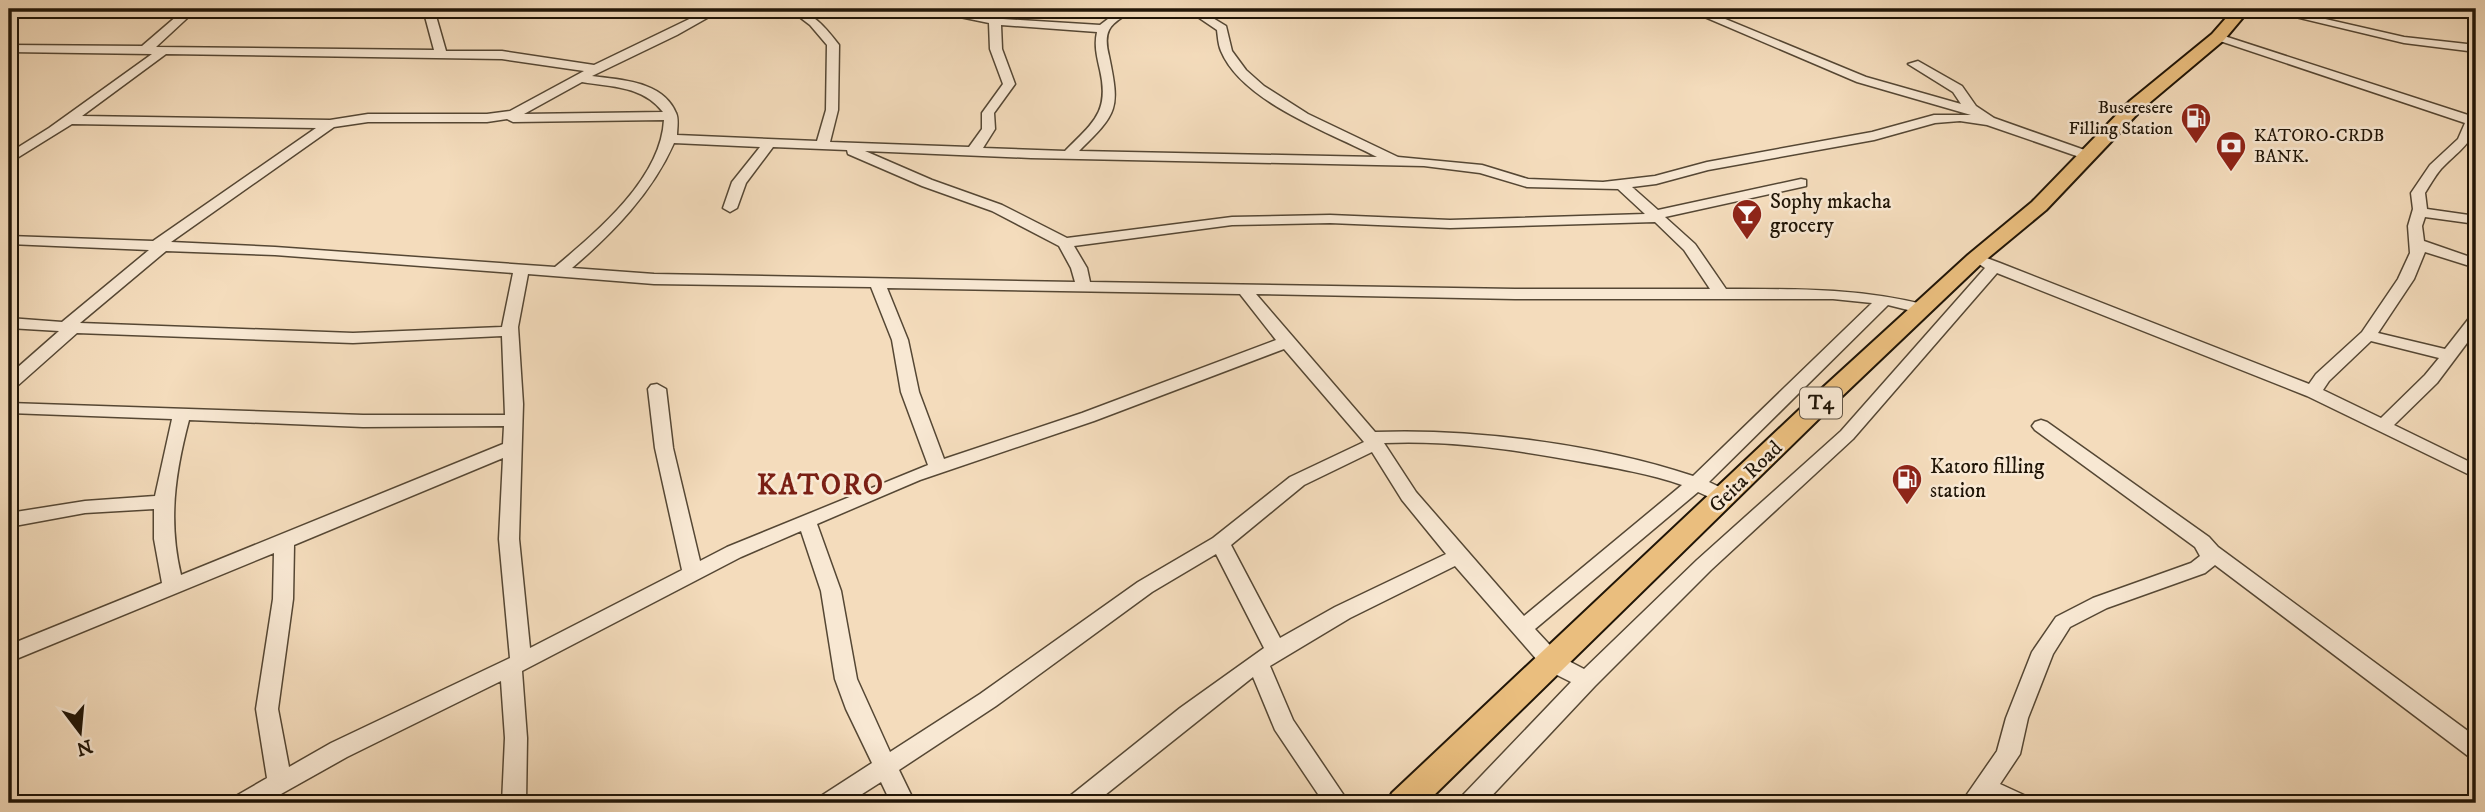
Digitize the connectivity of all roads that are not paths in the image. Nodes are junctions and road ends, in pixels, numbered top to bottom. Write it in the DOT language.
graph roads {
  1 [pos="191,9"];
  2 [pos="429,9"];
  3 [pos="718,9"];
  4 [pos="794,9"];
  5 [pos="947,9"];
  6 [pos="1128,9"];
  7 [pos="1191,9"];
  8 [pos="1692,9"];
  9 [pos="2242,9"];
  10 [pos="2268,9"];
  11 [pos="995,21"];
  12 [pos="1104,29"];
  13 [pos="2218,37"];
  14 [pos="9,48"];
  15 [pos="2476,49"];
  16 [pos="145,50"];
  17 [pos="163,50"];
  18 [pos="441,54"];
  19 [pos="1914,64"];
  20 [pos="596,69"];
  21 [pos="580,78"];
  22 [pos="1970,109"];
  23 [pos="671,116"];
  24 [pos="491,118"];
  25 [pos="70,120"];
  26 [pos="1989,121"];
  27 [pos="330,124"];
  28 [pos="2473,126"];
  29 [pos="667,139"];
  30 [pos="770,143"];
  31 [pos="822,146"];
  32 [pos="841,147"];
  33 [pos="974,150"];
  34 [pos="1069,154"];
  35 [pos="2088,156"];
  36 [pos="9,159"];
  37 [pos="1396,162"];
  38 [pos="1801,183"];
  39 [pos="1621,184"];
  40 [pos="730,208"];
  41 [pos="2420,212"];
  42 [pos="1655,216"];
  43 [pos="2476,220"];
  44 [pos="9,240"];
  45 [pos="1065,243"];
  46 [pos="2418,244"];
  47 [pos="160,246"];
  48 [pos="1985,262"];
  49 [pos="2476,264"];
  50 [pos="521,270"];
  51 [pos="559,272"];
  52 [pos="877,283"];
  53 [pos="1084,287"];
  54 [pos="1245,289"];
  55 [pos="1722,295"];
  56 [pos="1885,299"];
  57 [pos="1924,309"];
  58 [pos="2476,320"];
  59 [pos="9,323"];
  60 [pos="70,327"];
  61 [pos="511,331"];
  62 [pos="2368,335"];
  63 [pos="1286,342"];
  64 [pos="2448,355"];
  65 [pos="9,384"];
  66 [pos="657,389"];
  67 [pos="2313,392"];
  68 [pos="9,408"];
  69 [pos="182,414"];
  70 [pos="513,420"];
  71 [pos="2384,425"];
  72 [pos="2041,426"];
  73 [pos="1373,441"];
  74 [pos="513,447"];
  75 [pos="938,468"];
  76 [pos="2476,472"];
  77 [pos="1698,482"];
  78 [pos="1725,497"];
  79 [pos="163,502"];
  80 [pos="9,520"];
  81 [pos="807,522"];
  82 [pos="284,541"];
  83 [pos="1220,543"];
  84 [pos="2211,552"];
  85 [pos="1458,556"];
  86 [pos="693,574"];
  87 [pos="173,586"];
  88 [pos="1524,627"];
  89 [pos="9,654"];
  90 [pos="1267,657"];
  91 [pos="1553,663"];
  92 [pos="516,664"];
  93 [pos="1587,680"];
  94 [pos="2476,749"];
  95 [pos="887,765"];
  96 [pos="279,783"];
  97 [pos="1980,796"];
  98 [pos="244,803"];
  99 [pos="513,803"];
  100 [pos="829,803"];
  101 [pos="903,803"];
  102 [pos="1078,803"];
  103 [pos="1337,803"];
  104 [pos="1404,803"];
  105 [pos="1470,803"];
  106 [pos="2018,803"];
  1 -- 16 [label="street"];
  2 -- 18 [label="street"];
  3 -- 20 [label="street"];
  4 -- 31 [label="street"];
  5 -- 11 [label="street"];
  6 -- 12 [label="street"];
  7 -- 37 [label="street"];
  8 -- 22 [label="street"];
  9 -- 13 [label="highway, Geita Road / T4"];
  10 -- 15 [label="street"];
  11 -- 12 [label="street"];
  11 -- 33 [label="street"];
  12 -- 34 [label="street"];
  13 -- 28 [label="street"];
  13 -- 35 [label="highway, Geita Road / T4"];
  14 -- 16 [label="street"];
  16 -- 17 [label="street"];
  17 -- 18 [label="street"];
  17 -- 25 [label="street"];
  18 -- 20 [label="street"];
  19 -- 22 [label="street"];
  20 -- 21 [label="street"];
  21 -- 23 [label="street"];
  21 -- 24 [label="street"];
  22 -- 26 [label="street"];
  23 -- 24 [label="street"];
  23 -- 29 [label="street"];
  24 -- 27 [label="street"];
  25 -- 27 [label="street"];
  25 -- 36 [label="street"];
  26 -- 35 [label="street"];
  26 -- 39 [label="street"];
  27 -- 47 [label="street"];
  28 -- 41 [label="street"];
  29 -- 30 [label="street"];
  29 -- 51 [label="street"];
  30 -- 31 [label="street"];
  30 -- 40 [label="street"];
  31 -- 32 [label="street"];
  32 -- 33 [label="street"];
  32 -- 45 [label="street"];
  33 -- 34 [label="street"];
  34 -- 37 [label="street"];
  35 -- 48 [label="highway, Geita Road / T4"];
  37 -- 39 [label="street"];
  38 -- 42 [label="street"];
  39 -- 42 [label="street"];
  41 -- 43 [label="street"];
  41 -- 46 [label="street"];
  42 -- 45 [label="street"];
  42 -- 55 [label="street"];
  44 -- 47 [label="street"];
  45 -- 53 [label="street"];
  46 -- 49 [label="street"];
  46 -- 62 [label="street"];
  47 -- 50 [label="street"];
  47 -- 60 [label="street"];
  48 -- 57 [label="highway, Geita Road / T4"];
  48 -- 67 [label="street"];
  48 -- 93 [label="street"];
  50 -- 51 [label="street"];
  50 -- 61 [label="street"];
  51 -- 52 [label="street"];
  52 -- 53 [label="street"];
  52 -- 75 [label="street"];
  53 -- 54 [label="street"];
  54 -- 55 [label="street"];
  54 -- 63 [label="street"];
  55 -- 56 [label="street"];
  56 -- 57 [label="street"];
  56 -- 77 [label="street"];
  57 -- 78 [label="highway, Geita Road / T4"];
  58 -- 64 [label="street"];
  59 -- 60 [label="street"];
  60 -- 61 [label="street"];
  60 -- 65 [label="street"];
  61 -- 70 [label="street"];
  62 -- 64 [label="street"];
  62 -- 67 [label="street"];
  63 -- 73 [label="street"];
  63 -- 75 [label="street"];
  64 -- 71 [label="street"];
  66 -- 86 [label="street"];
  67 -- 71 [label="street"];
  68 -- 69 [label="street"];
  69 -- 70 [label="street"];
  69 -- 79 [label="street"];
  70 -- 74 [label="street"];
  71 -- 76 [label="street"];
  72 -- 84 [label="street"];
  73 -- 77 [label="street"];
  73 -- 83 [label="street"];
  73 -- 85 [label="street"];
  74 -- 82 [label="street"];
  74 -- 92 [label="street"];
  75 -- 81 [label="street"];
  77 -- 78 [label="street"];
  77 -- 88 [label="street"];
  78 -- 91 [label="highway, Geita Road / T4"];
  79 -- 80 [label="street"];
  79 -- 87 [label="street"];
  81 -- 86 [label="street"];
  81 -- 95 [label="street"];
  82 -- 87 [label="street"];
  82 -- 96 [label="street"];
  83 -- 90 [label="street"];
  83 -- 95 [label="street"];
  84 -- 94 [label="street"];
  84 -- 97 [label="street"];
  85 -- 88 [label="street"];
  85 -- 90 [label="street"];
  86 -- 92 [label="street"];
  87 -- 89 [label="street"];
  88 -- 91 [label="street"];
  90 -- 102 [label="street"];
  90 -- 103 [label="street"];
  91 -- 93 [label="street"];
  91 -- 104 [label="highway, Geita Road / T4"];
  92 -- 96 [label="street"];
  92 -- 99 [label="street"];
  93 -- 105 [label="street"];
  95 -- 100 [label="street"];
  95 -- 101 [label="street"];
  96 -- 98 [label="street"];
  97 -- 106 [label="street"];
}
